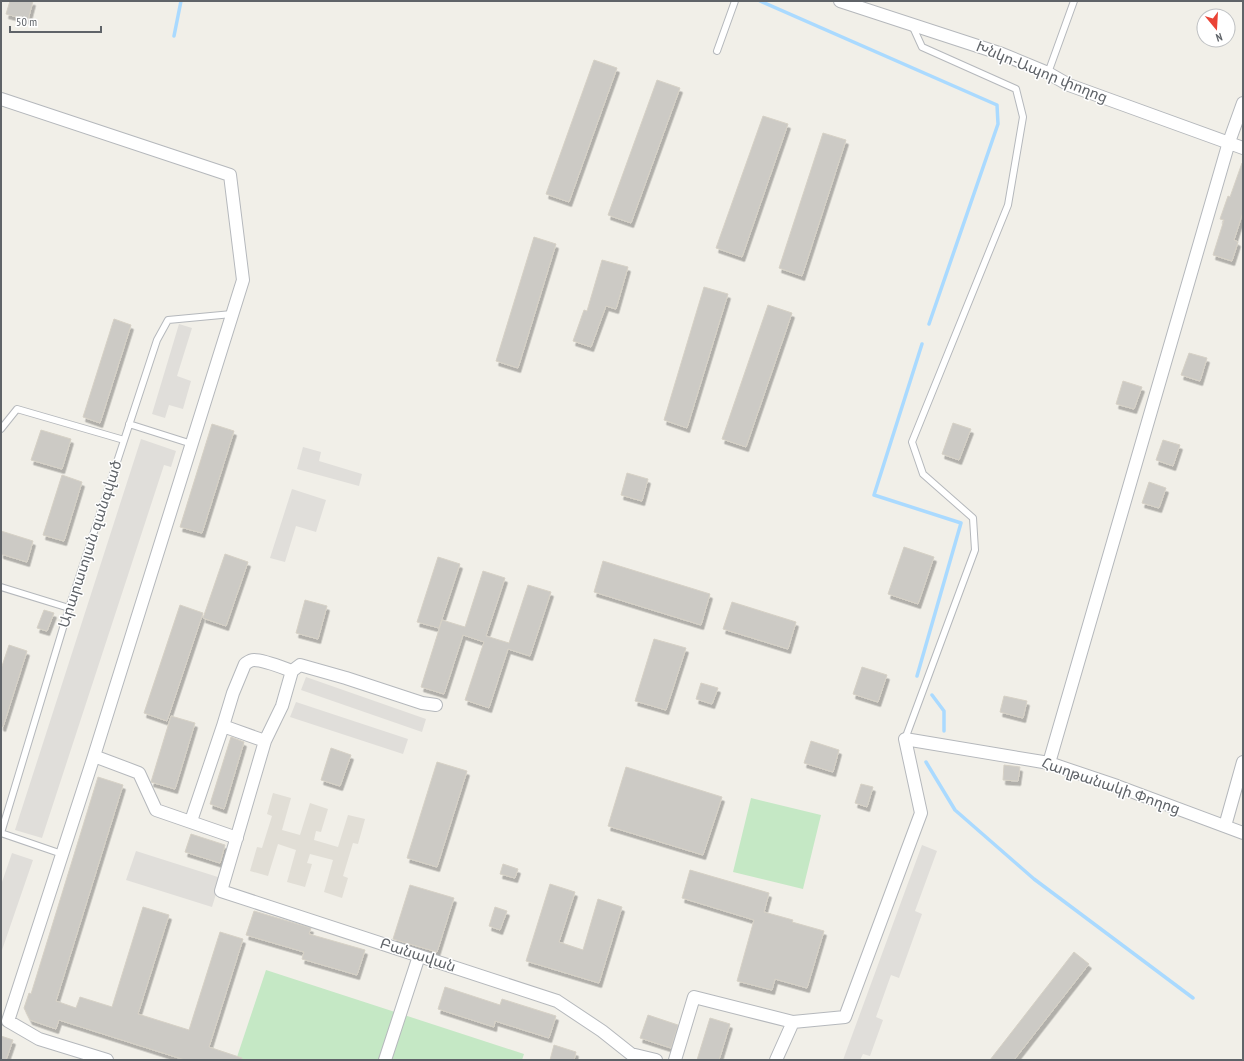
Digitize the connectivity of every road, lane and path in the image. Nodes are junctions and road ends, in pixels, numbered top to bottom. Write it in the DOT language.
graph roads {
  1 [pos="735,1"];
  2 [pos="840,1"];
  3 [pos="1074,1"];
  4 [pos="912,25"];
  5 [pos="717,51"];
  6 [pos="1048,73"];
  7 [pos="1,100"];
  8 [pos="1243,103"];
  9 [pos="1229,142"];
  10 [pos="1243,148"];
  11 [pos="232,314"];
  12 [pos="129,424"];
  13 [pos="1,429"];
  14 [pos="124,440"];
  15 [pos="192,444"];
  16 [pos="1,587"];
  17 [pos="69,608"];
  18 [pos="292,671"];
  19 [pos="436,705"];
  20 [pos="223,726"];
  21 [pos="905,739"];
  22 [pos="265,741"];
  23 [pos="94,756"];
  24 [pos="1243,762"];
  25 [pos="1049,763"];
  26 [pos="191,821"];
  27 [pos="1225,826"];
  28 [pos="1,833"];
  29 [pos="1243,833"];
  30 [pos="236,838"];
  31 [pos="62,854"];
  32 [pos="419,956"];
  33 [pos="4,1022"];
  34 [pos="793,1022"];
  35 [pos="79,1056"];
  36 [pos="107,1060"];
  37 [pos="385,1060"];
  38 [pos="656,1060"];
  39 [pos="676,1060"];
  40 [pos="776,1060"];
  1 -- 5 [label="lane"];
  2 -- 4 [label="street, Խնկո-Ապոր փողոց"];
  3 -- 6 [label="lane"];
  4 -- 6 [label="street, Խնկո-Ապոր փողոց"];
  4 -- 21 [label="lane"];
  6 -- 9 [label="street, Խնկո-Ապոր փողոց"];
  7 -- 11 [label="street"];
  8 -- 9 [label="street"];
  9 -- 10 [label="street, Խնկո-Ապոր փողոց"];
  9 -- 25 [label="street"];
  11 -- 12 [label="lane, Արարատյան զանգված"];
  11 -- 15 [label="street"];
  12 -- 14 [label="lane, Արարատյան զանգված"];
  12 -- 15 [label="lane"];
  13 -- 14 [label="lane"];
  14 -- 17 [label="lane, Արարատյան զանգված"];
  15 -- 23 [label="street"];
  16 -- 17 [label="lane"];
  17 -- 28 [label="lane, Արարատյան զանգված"];
  18 -- 19 [label="street"];
  18 -- 20 [label="street"];
  18 -- 22 [label="street"];
  20 -- 22 [label="street"];
  20 -- 26 [label="street"];
  21 -- 25 [label="street, Հաղթանակի Փողոց"];
  21 -- 34 [label="street"];
  22 -- 30 [label="street"];
  23 -- 26 [label="street"];
  23 -- 31 [label="street"];
  24 -- 27 [label="street"];
  25 -- 27 [label="street, Հաղթանակի Փողոց"];
  26 -- 30 [label="street"];
  27 -- 29 [label="street, Հաղթանակի Փողոց"];
  28 -- 31 [label="lane"];
  30 -- 32 [label="street, Բանավան"];
  31 -- 33 [label="street"];
  32 -- 37 [label="street"];
  32 -- 38 [label="street, Բանավան"];
  33 -- 35 [label="street"];
  34 -- 39 [label="street"];
  34 -- 40 [label="street"];
  35 -- 36 [label="street"];
}
